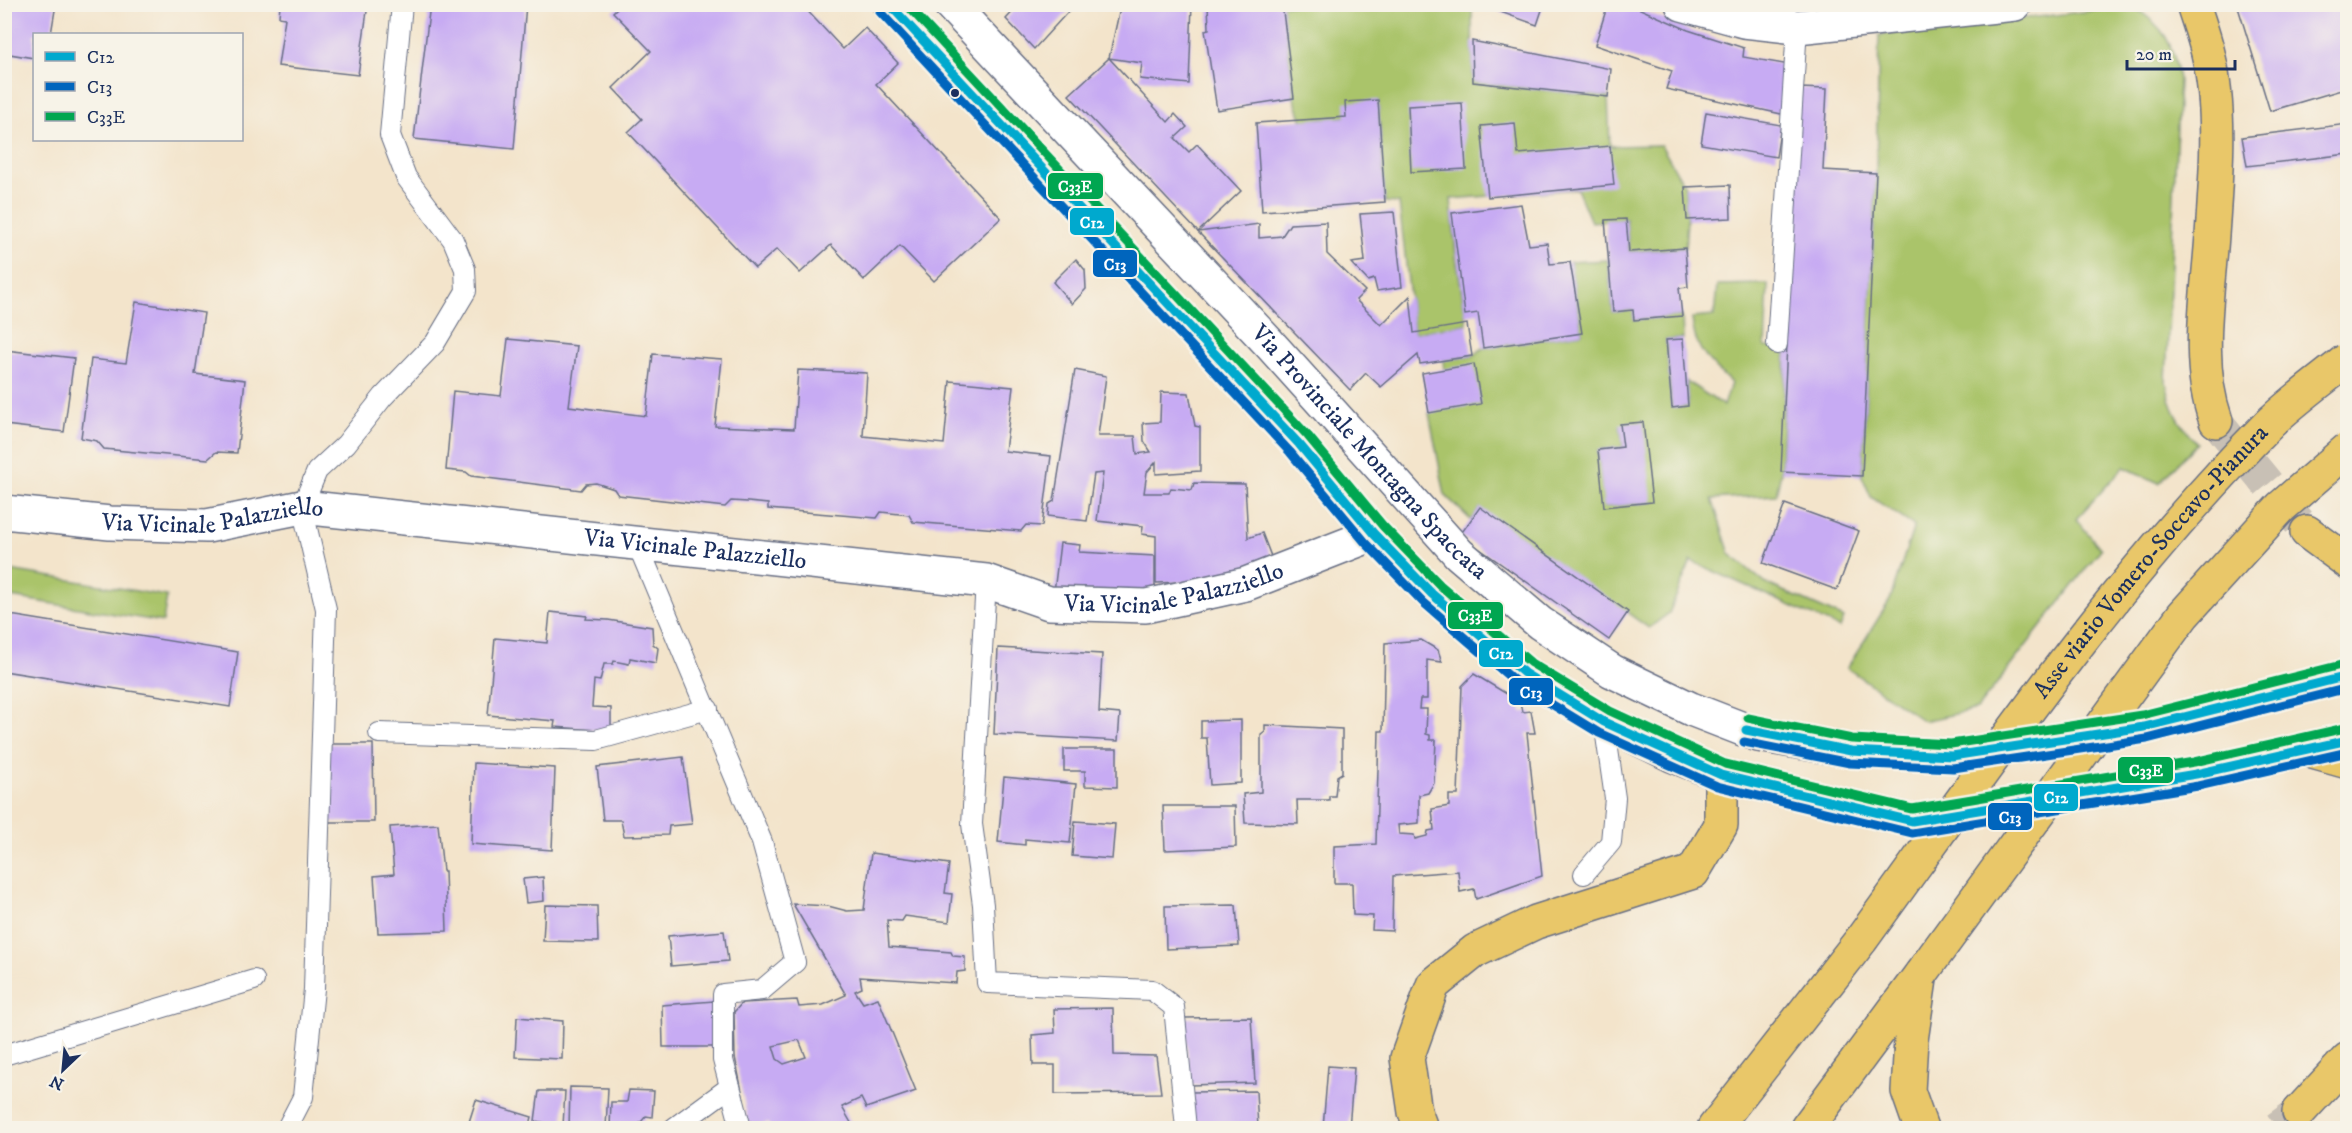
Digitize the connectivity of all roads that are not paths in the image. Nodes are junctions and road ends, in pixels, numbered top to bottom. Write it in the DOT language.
graph roads {
  1 [pos="402,4"];
  2 [pos="889,4"];
  3 [pos="950,4"];
  4 [pos="1682,4"];
  5 [pos="2015,4"];
  6 [pos="2193,4"];
  7 [pos="1797,27"];
  8 [pos="1777,344"];
  9 [pos="2348,359"];
  10 [pos="2216,421"];
  11 [pos="2348,449"];
  12 [pos="302,507"];
  13 [pos="4,512"];
  14 [pos="2307,532"];
  15 [pos="1374,534"];
  16 [pos="637,543"];
  17 [pos="2348,562"];
  18 [pos="986,581"];
  19 [pos="2348,676"];
  20 [pos="708,710"];
  21 [pos="1604,722"];
  22 [pos="2144,727"];
  23 [pos="379,733"];
  24 [pos="2348,740"];
  25 [pos="2305,750"];
  26 [pos="1952,756"];
  27 [pos="2348,762"];
  28 [pos="1721,775"];
  29 [pos="2096,790"];
  30 [pos="1912,821"];
  31 [pos="1584,874"];
  32 [pos="1921,974"];
  33 [pos="254,980"];
  34 [pos="4,1055"];
  35 [pos="2348,1059"];
  36 [pos="730,1088"];
  37 [pos="2299,1112"];
  38 [pos="287,1128"];
  39 [pos="674,1128"];
  40 [pos="741,1128"];
  41 [pos="1185,1128"];
  42 [pos="1421,1128"];
  43 [pos="1714,1128"];
  44 [pos="1807,1128"];
  45 [pos="1921,1128"];
  1 -- 12 [label="lane"];
  2 -- 15 [label="street, Via Provinciale Montagna Spaccata"];
  3 -- 26 [label="street, Via Provinciale Montagna Spaccata"];
  4 -- 7 [label="street"];
  5 -- 7 [label="street"];
  6 -- 10 [label="highway"];
  7 -- 8 [label="lane"];
  9 -- 43 [label="highway, Asse viario Vomero-Soccavo-Pianura, bridge"];
  11 -- 32 [label="highway, bridge"];
  12 -- 13 [label="street, Via Vicinale Palazziello"];
  12 -- 16 [label="street, Via Vicinale Palazziello"];
  12 -- 38 [label="lane"];
  14 -- 17 [label="highway"];
  15 -- 18 [label="street, Via Vicinale Palazziello"];
  15 -- 21 [label="street, Via Provinciale Montagna Spaccata"];
  16 -- 18 [label="street, Via Vicinale Palazziello"];
  16 -- 20 [label="lane"];
  18 -- 41 [label="lane"];
  19 -- 22 [label="street"];
  20 -- 23 [label="lane"];
  20 -- 36 [label="lane"];
  21 -- 28 [label="street, Via Provinciale Montagna Spaccata"];
  21 -- 31 [label="lane"];
  24 -- 25 [label="street"];
  25 -- 27 [label="highway"];
  25 -- 29 [label="street"];
  28 -- 30 [label="street, Via Provinciale Montagna Spaccata"];
  28 -- 42 [label="highway"];
  32 -- 44 [label="highway"];
  32 -- 45 [label="highway"];
  33 -- 34 [label="lane"];
  35 -- 37 [label="highway"];
  36 -- 39 [label="lane"];
  36 -- 40 [label="lane"];
}
